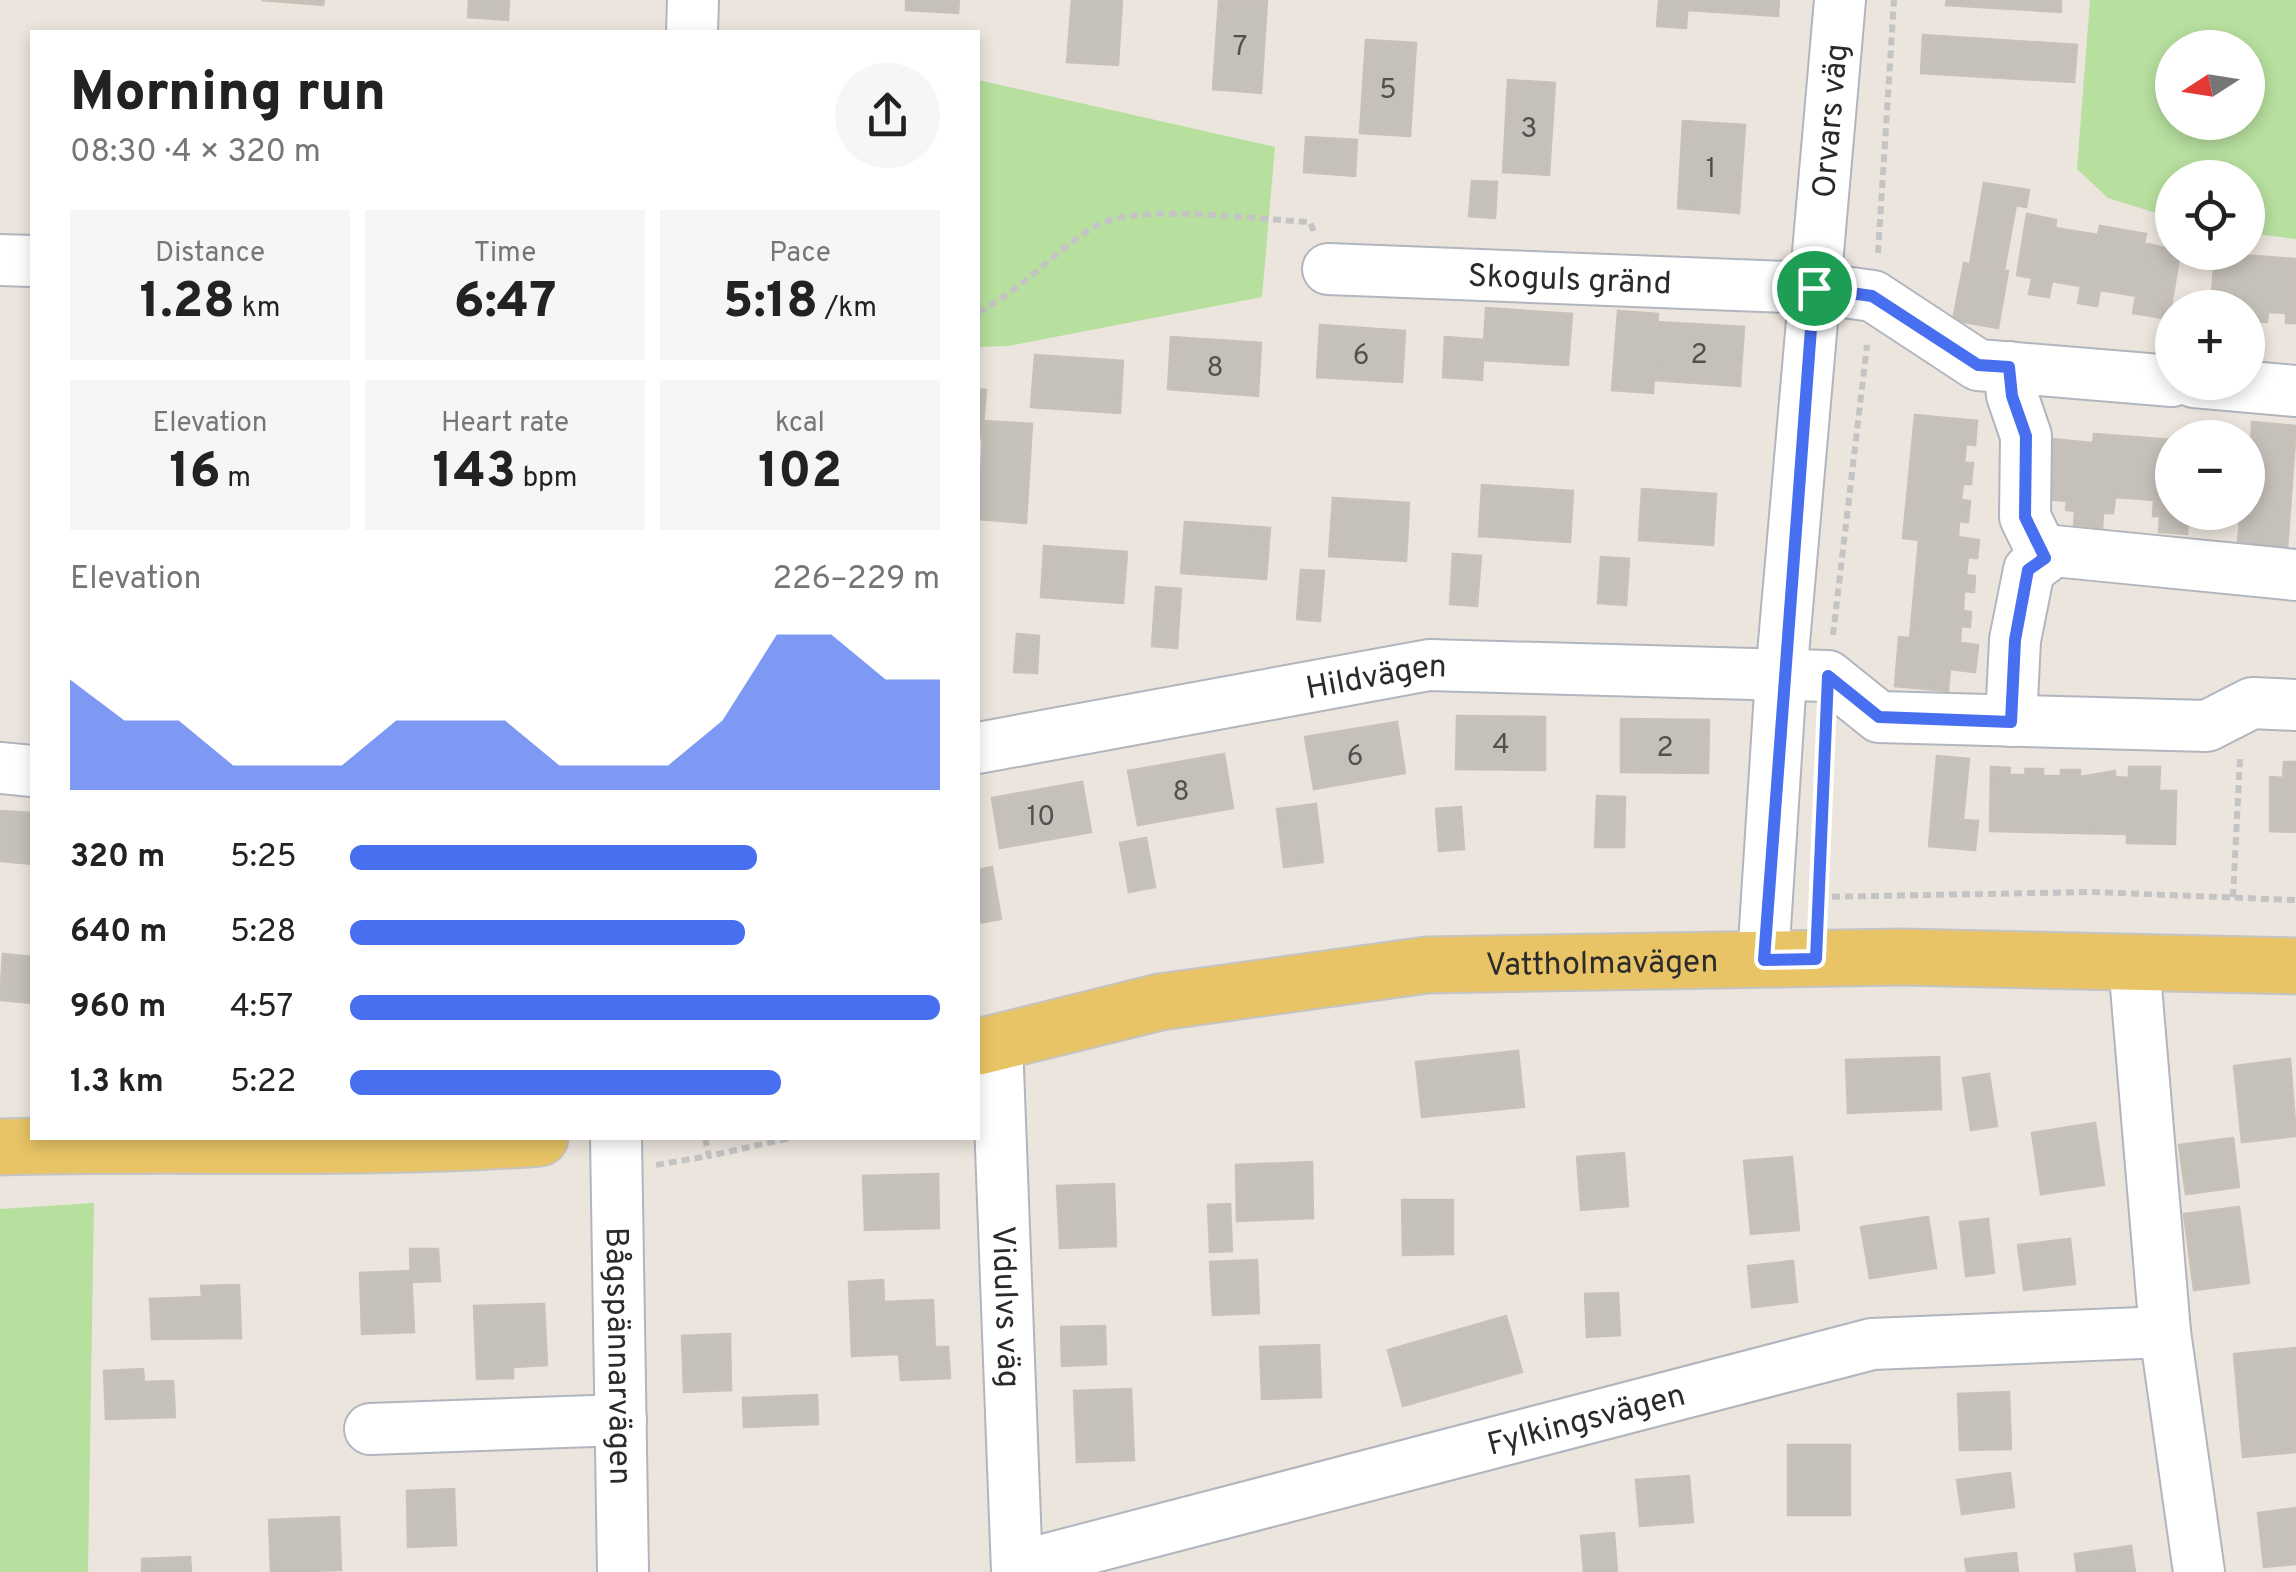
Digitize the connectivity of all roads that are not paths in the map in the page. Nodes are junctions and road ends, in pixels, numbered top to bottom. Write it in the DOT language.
graph roads {
  1 [pos="694,0"];
  2 [pos="1840,0"];
  3 [pos="692,30"];
  4 [pos="0,260"];
  5 [pos="30,262"];
  6 [pos="1328,269"];
  7 [pos="1814,288"];
  8 [pos="2009,367"];
  9 [pos="2155,380"];
  10 [pos="2265,388"];
  11 [pos="2296,391"];
  12 [pos="2045,558"];
  13 [pos="2296,575"];
  14 [pos="1805,676"];
  15 [pos="2280,704"];
  16 [pos="2011,722"];
  17 [pos="980,748"];
  18 [pos="0,768"];
  19 [pos="30,770"];
  20 [pos="1790,960"];
  21 [pos="2134,963"];
  22 [pos="2296,966"];
  23 [pos="987,1044"];
  24 [pos="506,1140"];
  25 [pos="616,1140"];
  26 [pos="0,1147"];
  27 [pos="2165,1332"];
  28 [pos="621,1420"];
  29 [pos="370,1429"];
  30 [pos="1018,1570"];
  31 [pos="623,1572"];
  32 [pos="2200,1572"];
  1 -- 3 [label="street"];
  2 -- 7 [label="street, Orvars väg"];
  4 -- 5 [label="street"];
  6 -- 7 [label="street, Skoguls gränd"];
  7 -- 8 [label="street, Skoguls gränd"];
  7 -- 14 [label="street, Orvars väg"];
  8 -- 9 [label="street"];
  8 -- 12 [label="street"];
  10 -- 11 [label="street"];
  12 -- 13 [label="street"];
  12 -- 16 [label="street"];
  14 -- 16 [label="street"];
  14 -- 17 [label="street, Hildvägen"];
  14 -- 20 [label="street, Orvars väg"];
  15 -- 16 [label="street"];
  18 -- 19 [label="street"];
  20 -- 21 [label="main road, Vattholmavägen"];
  20 -- 23 [label="main road, Vattholmavägen"];
  21 -- 22 [label="main road, Vattholmavägen"];
  21 -- 27 [label="street"];
  23 -- 30 [label="street, Vidulvs väg"];
  24 -- 26 [label="main road"];
  25 -- 28 [label="street, Bågspännarvägen"];
  27 -- 30 [label="street, Fylkingsvägen"];
  27 -- 32 [label="street"];
  28 -- 29 [label="street"];
  28 -- 31 [label="street, Bågspännarvägen"];
}
